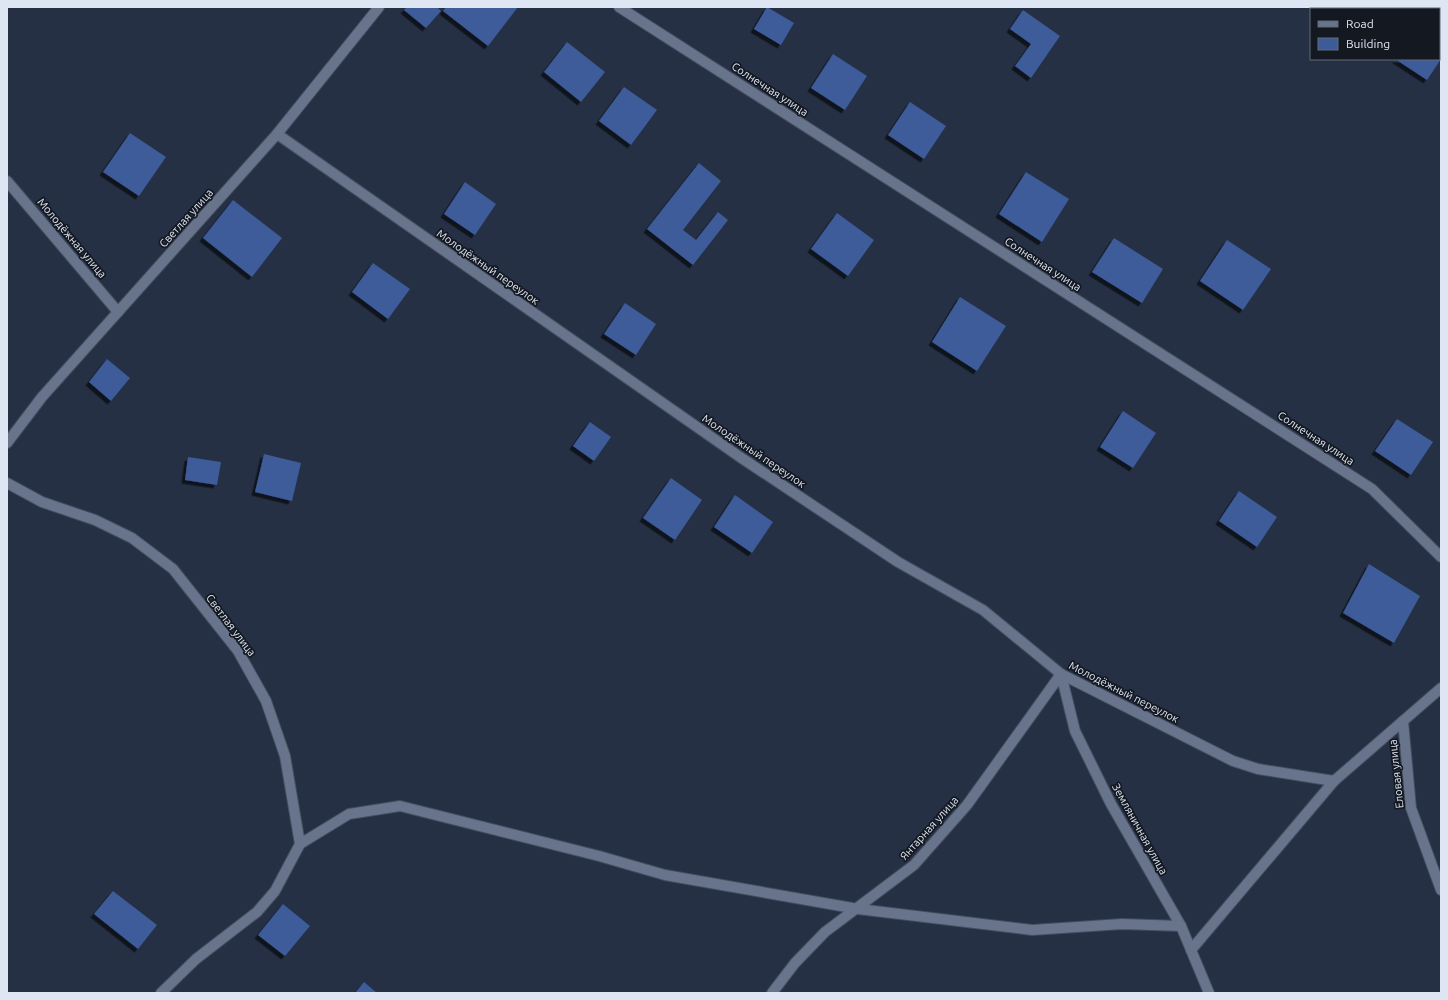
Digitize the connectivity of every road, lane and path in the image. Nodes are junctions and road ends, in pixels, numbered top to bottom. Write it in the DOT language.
graph roads {
  1 [pos="379,7"];
  2 [pos="619,7"];
  3 [pos="277,134"];
  4 [pos="7,180"];
  5 [pos="118,312"];
  6 [pos="7,443"];
  7 [pos="7,483"];
  8 [pos="1441,557"];
  9 [pos="1061,674"];
  10 [pos="1441,688"];
  11 [pos="1403,722"];
  12 [pos="1334,781"];
  13 [pos="300,844"];
  14 [pos="1441,890"];
  15 [pos="858,909"];
  16 [pos="1181,926"];
  17 [pos="1191,950"];
  18 [pos="161,993"];
  19 [pos="772,993"];
  20 [pos="1208,993"];
  1 -- 3 [label="street, Светлая улица"];
  2 -- 8 [label="street, Солнечная улица"];
  3 -- 5 [label="street, Светлая улица"];
  3 -- 9 [label="street, Молодёжный переулок"];
  4 -- 5 [label="street, Молодёжная улица"];
  5 -- 6 [label="street, Светлая улица"];
  7 -- 13 [label="street, Светлая улица"];
  9 -- 12 [label="street, Молодёжный переулок"];
  9 -- 15 [label="street, Янтарная улица"];
  9 -- 16 [label="street, Земляничная улица"];
  10 -- 11 [label="street"];
  11 -- 12 [label="street"];
  11 -- 14 [label="street, Еловая улица"];
  12 -- 17 [label="street"];
  13 -- 15 [label="street"];
  13 -- 18 [label="street"];
  15 -- 16 [label="street"];
  15 -- 19 [label="street, Янтарная улица"];
  16 -- 17 [label="street, Земляничная улица"];
  17 -- 20 [label="street, Земляничная улица"];
}
